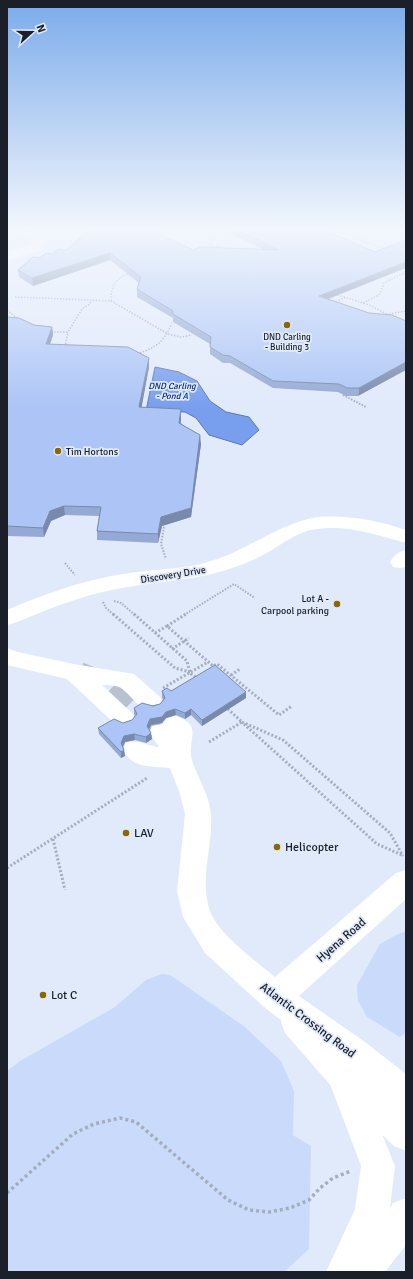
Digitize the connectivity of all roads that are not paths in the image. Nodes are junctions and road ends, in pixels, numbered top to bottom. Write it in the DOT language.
graph roads {
  1 [pos="406,537"];
  2 [pos="7,618"];
  3 [pos="7,656"];
  4 [pos="74,672"];
  5 [pos="157,696"];
  6 [pos="118,723"];
  7 [pos="179,759"];
  8 [pos="406,882"];
  9 [pos="275,997"];
  10 [pos="343,1076"];
  11 [pos="406,1095"];
  12 [pos="406,1134"];
  13 [pos="406,1216"];
  14 [pos="344,1272"];
  15 [pos="362,1272"];
  1 -- 2 [label="street, Discovery Drive"];
  3 -- 4 [label="street"];
  4 -- 5 [label="street"];
  4 -- 6 [label="street"];
  7 -- 7 [label="street, Atlantic Crossing Road"];
  7 -- 9 [label="street, Atlantic Crossing Road"];
  8 -- 9 [label="street, Hyena Road"];
  9 -- 10 [label="street"];
  9 -- 11 [label="street, Atlantic Crossing Road"];
  10 -- 12 [label="street"];
  10 -- 14 [label="street"];
  13 -- 15 [label="street"];
}
